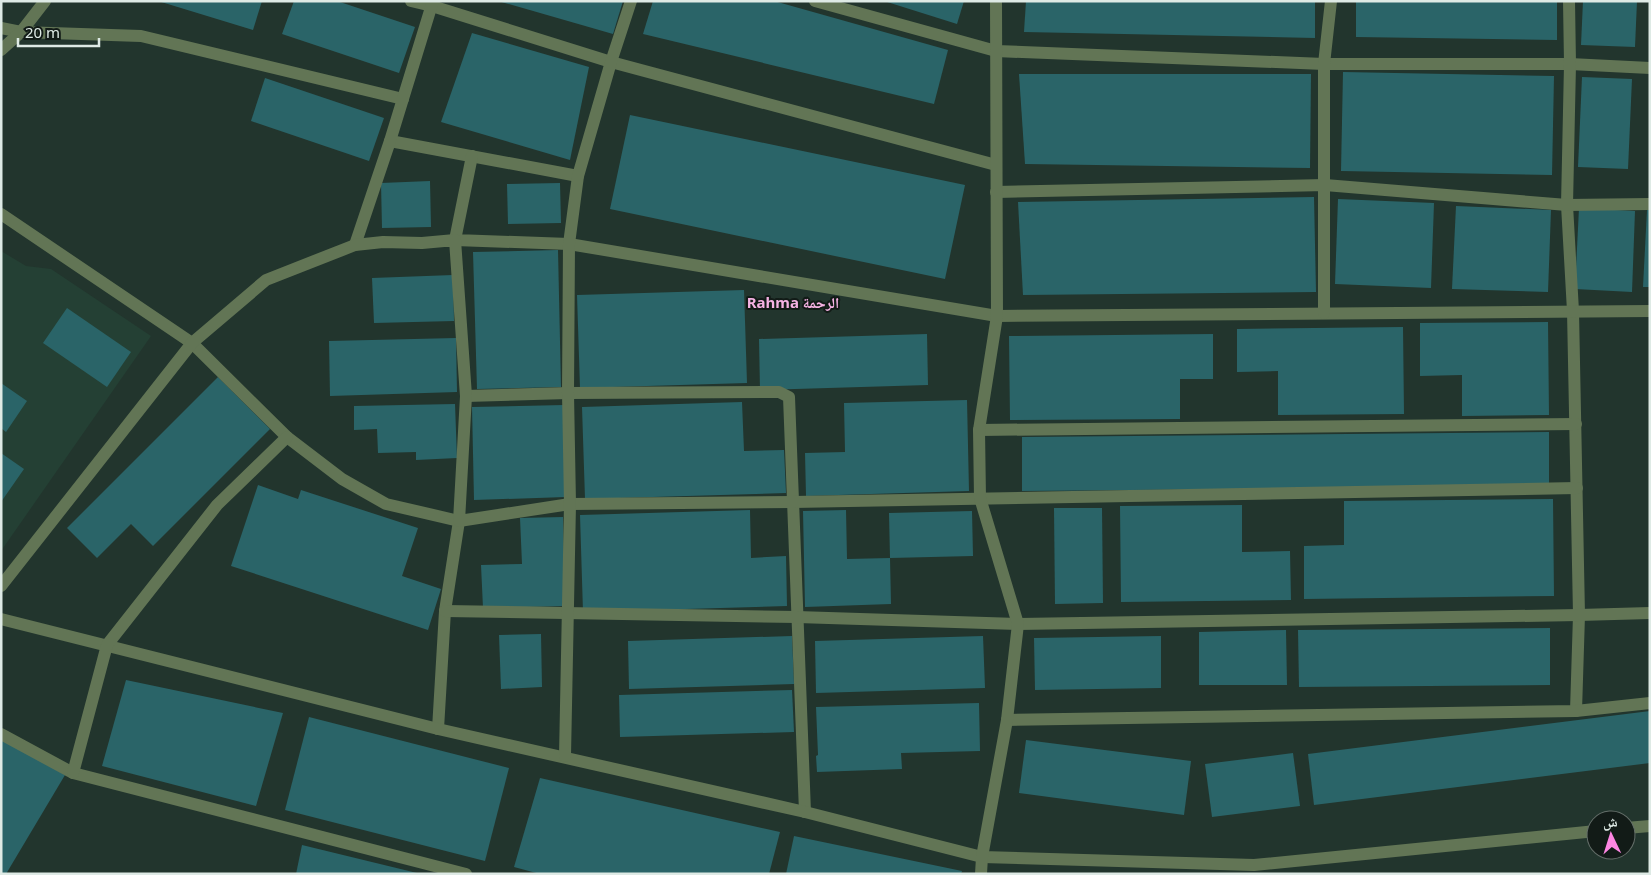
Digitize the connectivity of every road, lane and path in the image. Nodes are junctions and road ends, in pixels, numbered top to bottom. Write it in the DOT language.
graph roads {
  1 [pos="45,1"];
  2 [pos="411,1"];
  3 [pos="631,1"];
  4 [pos="815,1"];
  5 [pos="996,1"];
  6 [pos="1331,1"];
  7 [pos="1569,1"];
  8 [pos="432,3"];
  9 [pos="1,28"];
  10 [pos="22,32"];
  11 [pos="1,50"];
  12 [pos="996,51"];
  13 [pos="611,62"];
  14 [pos="1324,64"];
  15 [pos="1570,64"];
  16 [pos="1650,68"];
  17 [pos="403,99"];
  18 [pos="390,141"];
  19 [pos="472,156"];
  20 [pos="996,166"];
  21 [pos="578,176"];
  22 [pos="1325,186"];
  23 [pos="996,192"];
  24 [pos="1650,204"];
  25 [pos="1567,205"];
  26 [pos="1,214"];
  27 [pos="455,240"];
  28 [pos="569,244"];
  29 [pos="355,245"];
  30 [pos="1650,311"];
  31 [pos="1573,312"];
  32 [pos="1324,314"];
  33 [pos="997,316"];
  34 [pos="192,343"];
  35 [pos="568,393"];
  36 [pos="466,396"];
  37 [pos="1576,424"];
  38 [pos="979,430"];
  39 [pos="287,437"];
  40 [pos="1577,488"];
  41 [pos="980,498"];
  42 [pos="793,502"];
  43 [pos="570,504"];
  44 [pos="459,521"];
  45 [pos="1,586"];
  46 [pos="445,610"];
  47 [pos="1650,612"];
  48 [pos="569,614"];
  49 [pos="1579,615"];
  50 [pos="797,617"];
  51 [pos="1,619"];
  52 [pos="1018,624"];
  53 [pos="107,645"];
  54 [pos="1650,703"];
  55 [pos="1576,711"];
  56 [pos="1007,720"];
  57 [pos="438,729"];
  58 [pos="1,734"];
  59 [pos="565,756"];
  60 [pos="72,773"];
  61 [pos="805,812"];
  62 [pos="1650,826"];
  63 [pos="1636,827"];
  64 [pos="1586,832"];
  65 [pos="982,857"];
  66 [pos="466,874"];
  67 [pos="981,874"];
  1 -- 10 [label="street"];
  2 -- 8 [label="street"];
  3 -- 13 [label="street"];
  4 -- 12 [label="street"];
  5 -- 12 [label="street"];
  6 -- 14 [label="street"];
  7 -- 15 [label="street"];
  8 -- 13 [label="street"];
  8 -- 17 [label="street"];
  9 -- 10 [label="street"];
  10 -- 11 [label="street"];
  10 -- 17 [label="street"];
  12 -- 14 [label="street"];
  12 -- 20 [label="street"];
  13 -- 20 [label="street"];
  13 -- 21 [label="street"];
  14 -- 15 [label="street"];
  14 -- 22 [label="street"];
  15 -- 16 [label="street"];
  15 -- 25 [label="street"];
  17 -- 18 [label="street"];
  18 -- 19 [label="street"];
  18 -- 29 [label="street"];
  19 -- 21 [label="street"];
  19 -- 27 [label="street"];
  20 -- 23 [label="street"];
  21 -- 28 [label="street"];
  22 -- 23 [label="street"];
  22 -- 25 [label="street"];
  22 -- 32 [label="street"];
  23 -- 33 [label="street"];
  24 -- 25 [label="street"];
  25 -- 31 [label="street"];
  26 -- 34 [label="street"];
  27 -- 28 [label="street"];
  27 -- 29 [label="street"];
  27 -- 36 [label="street"];
  28 -- 33 [label="street"];
  28 -- 35 [label="street"];
  29 -- 34 [label="street"];
  30 -- 31 [label="street"];
  31 -- 32 [label="street"];
  31 -- 37 [label="street"];
  32 -- 33 [label="street"];
  33 -- 38 [label="street"];
  34 -- 39 [label="street"];
  34 -- 45 [label="street"];
  35 -- 36 [label="street"];
  35 -- 42 [label="street"];
  35 -- 43 [label="street"];
  36 -- 44 [label="street"];
  37 -- 38 [label="street"];
  37 -- 40 [label="street"];
  38 -- 41 [label="street"];
  39 -- 44 [label="street"];
  39 -- 53 [label="street"];
  40 -- 41 [label="street"];
  40 -- 49 [label="street"];
  41 -- 42 [label="street"];
  41 -- 52 [label="street"];
  42 -- 43 [label="street"];
  42 -- 50 [label="street"];
  43 -- 44 [label="street"];
  43 -- 48 [label="street"];
  44 -- 46 [label="street"];
  46 -- 48 [label="street"];
  46 -- 57 [label="street"];
  47 -- 49 [label="street"];
  48 -- 50 [label="street"];
  48 -- 59 [label="street"];
  49 -- 52 [label="street"];
  49 -- 55 [label="street"];
  50 -- 52 [label="street"];
  50 -- 61 [label="street"];
  51 -- 53 [label="street"];
  52 -- 56 [label="street"];
  53 -- 57 [label="street"];
  53 -- 60 [label="street"];
  54 -- 55 [label="street"];
  55 -- 56 [label="street"];
  56 -- 65 [label="street"];
  57 -- 59 [label="street"];
  58 -- 60 [label="street"];
  59 -- 61 [label="street"];
  60 -- 66 [label="street"];
  61 -- 65 [label="street"];
  62 -- 63 [label="street"];
  64 -- 65 [label="street"];
  65 -- 67 [label="street"];
}
